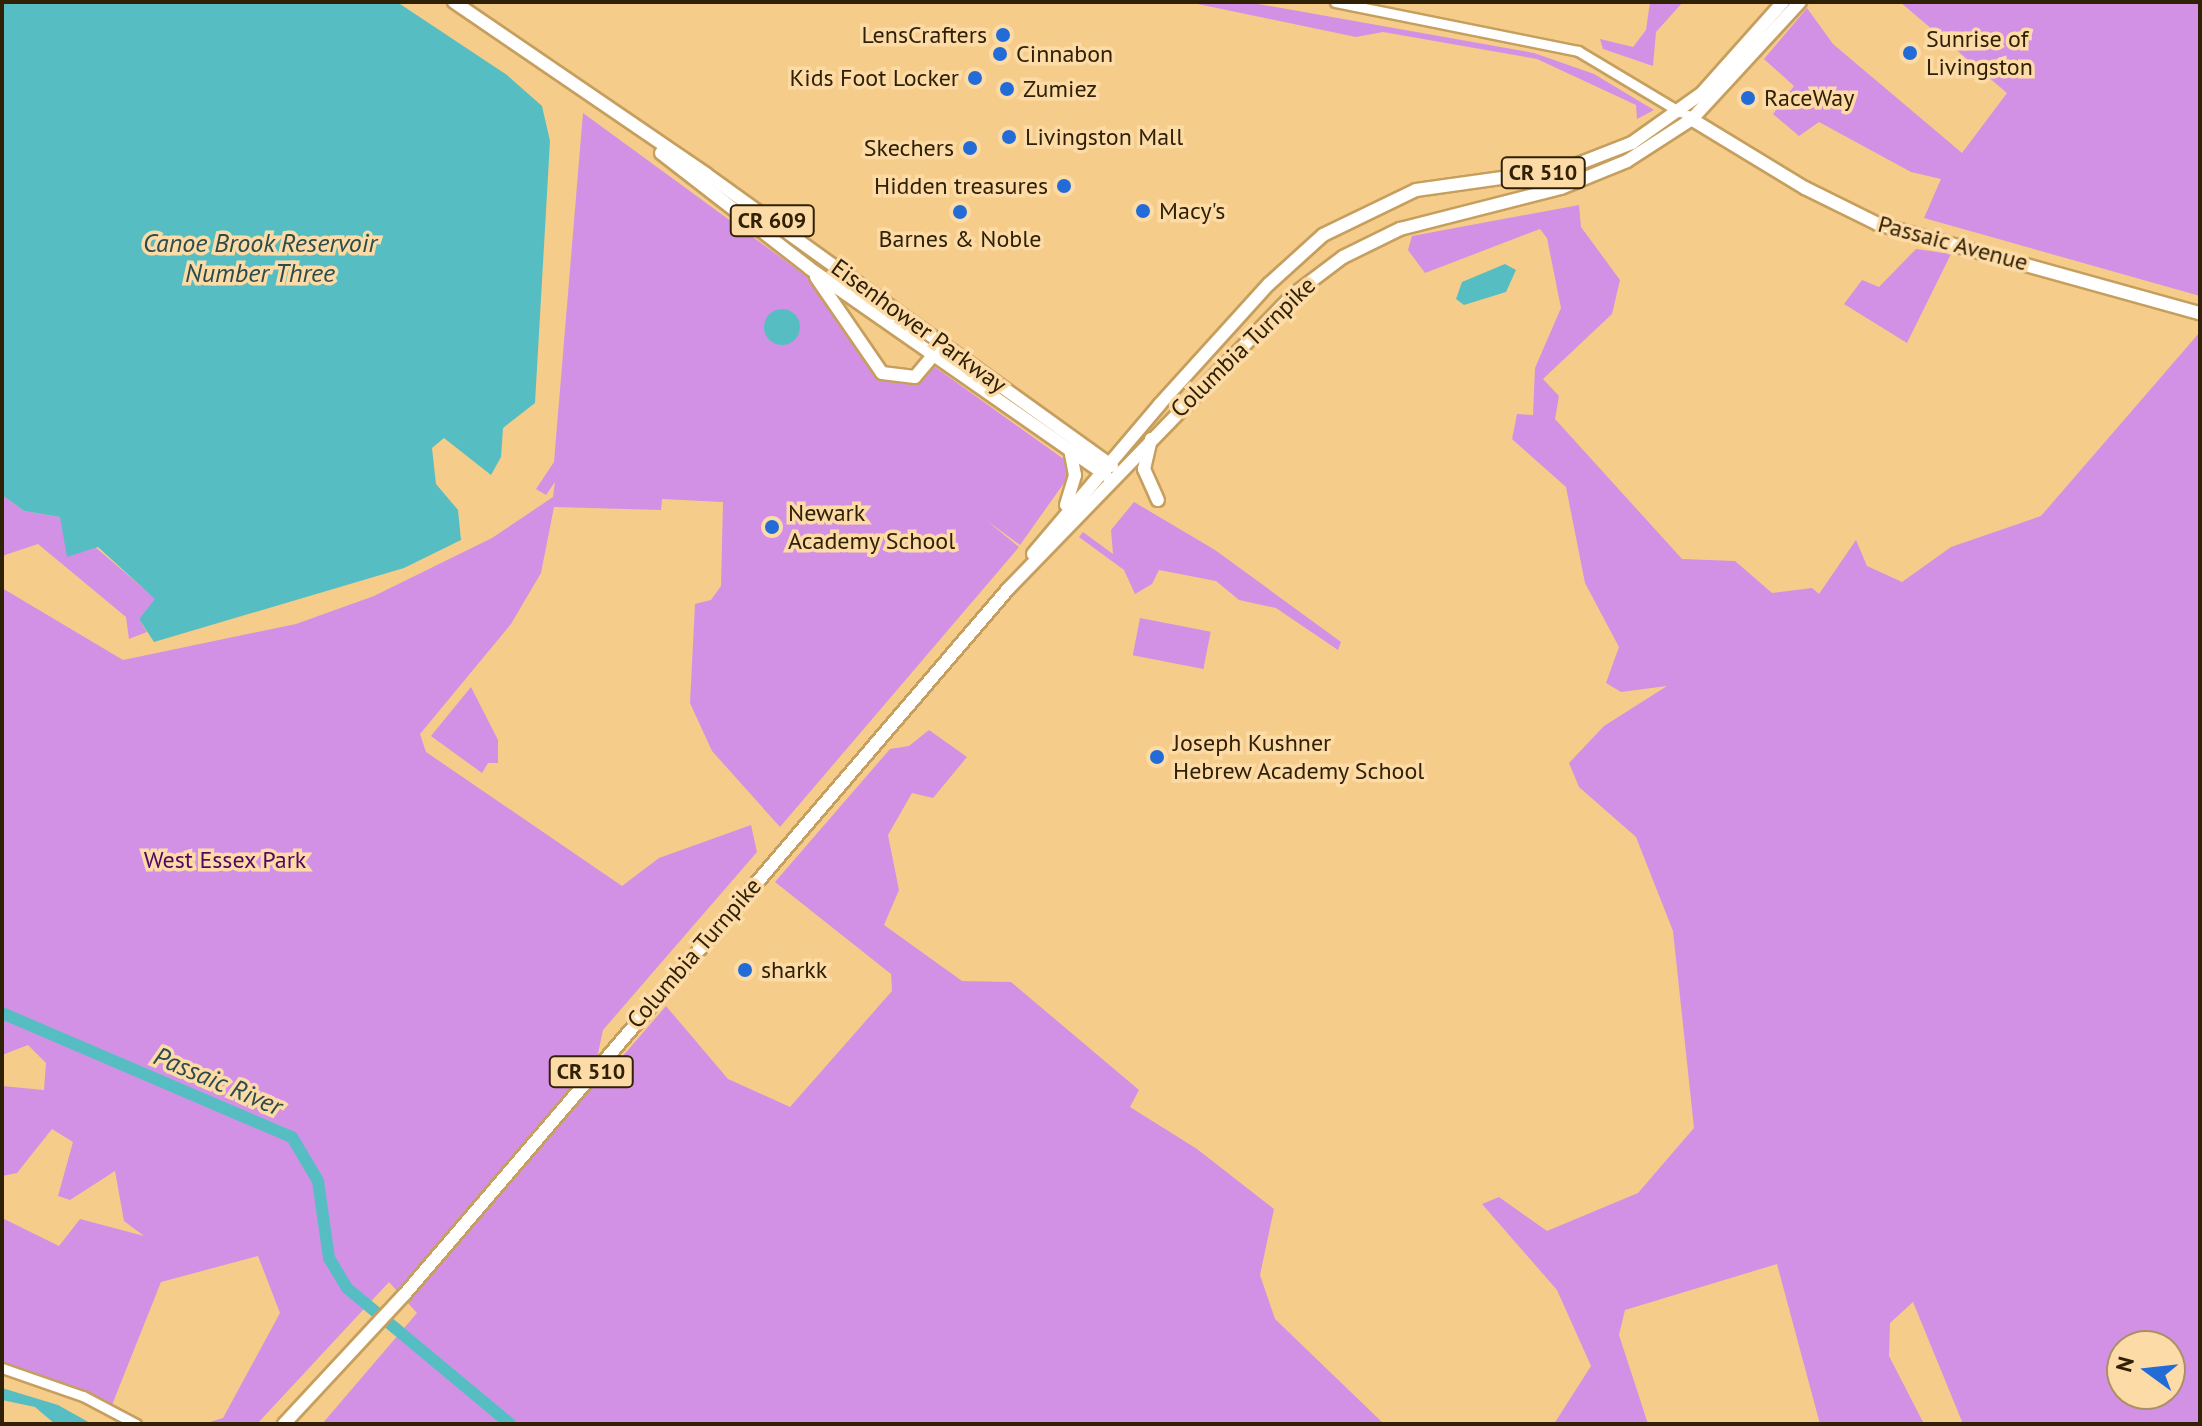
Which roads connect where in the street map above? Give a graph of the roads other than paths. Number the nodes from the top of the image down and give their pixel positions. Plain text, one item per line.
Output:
1 (454, 2) edge
2 (1335, 2) edge
3 (1783, 2) edge
4 (1800, 2) edge
5 (599, 103) junction
6 (1686, 116) junction
7 (809, 268) junction
8 (2200, 313) edge
9 (942, 342) junction
10 (935, 355) junction
11 (1153, 435) junction
12 (1126, 443) junction
13 (1089, 449) junction
14 (1070, 450) junction
15 (1110, 471) junction
16 (1158, 500) dead end
17 (1061, 516) junction
18 (1008, 589) junction
19 (2, 1368) edge
20 (136, 1424) edge
21 (284, 1424) edge

1 - 5 main road, Eisenhower Parkway / CR 609
2 - 6 street
3 - 6 main road, Columbia Turnpike / CR 510
4 - 6 main road, Columbia Turnpike / CR 510
5 - 7 main road, Eisenhower Parkway / CR 609
5 - 9 main road, Eisenhower Parkway / CR 609
6 - 8 main road, Passaic Avenue
6 - 11 main road, Columbia Turnpike / CR 510
6 - 12 main road, Columbia Turnpike / CR 510
7 - 10 main road, Eisenhower Parkway / CR 609
7 - 10 main road
9 - 10 main road
9 - 13 main road, Eisenhower Parkway / CR 609
10 - 14 main road, Eisenhower Parkway / CR 609
11 - 15 main road, Columbia Turnpike / CR 510
11 - 16 main road
12 - 13 main road
12 - 15 main road, Columbia Turnpike / CR 510
13 - 15 main road, Eisenhower Parkway / CR 609
14 - 15 main road, Eisenhower Parkway / CR 609
14 - 17 main road
15 - 17 main road, Columbia Turnpike / CR 510
15 - 18 main road, Columbia Turnpike / CR 510
17 - 18 main road, Columbia Turnpike / CR 510
18 - 21 main road, Columbia Turnpike / CR 510
19 - 20 street

